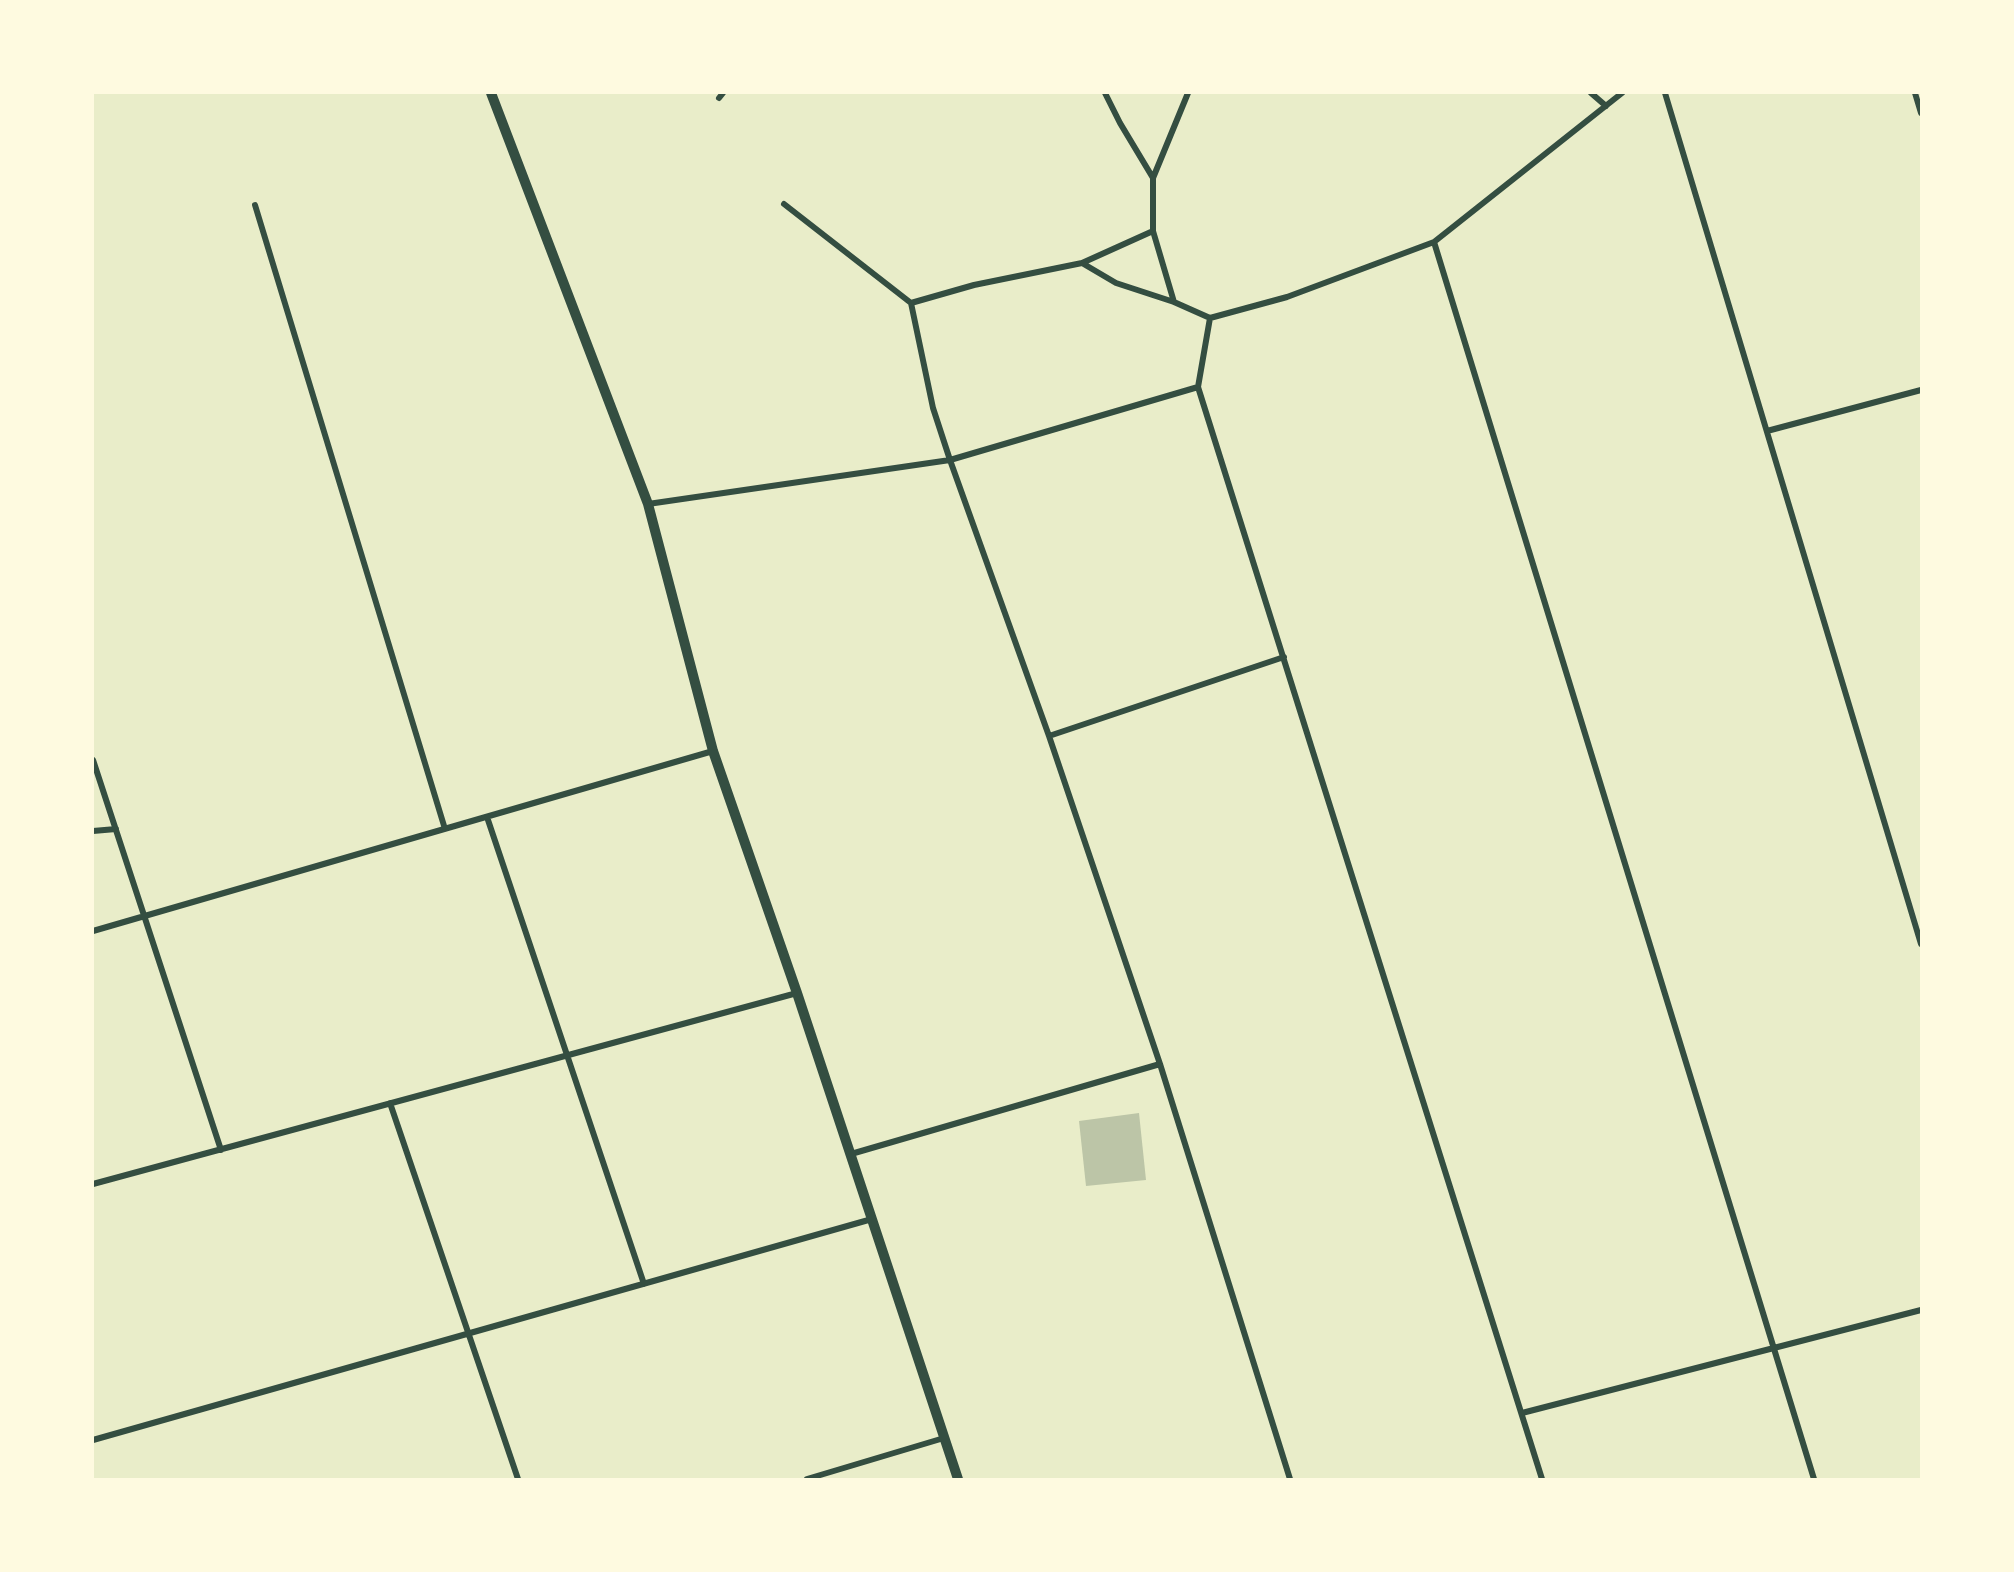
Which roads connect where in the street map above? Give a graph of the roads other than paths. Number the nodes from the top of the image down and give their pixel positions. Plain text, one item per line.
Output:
1 (491, 93) edge
2 (1105, 93) edge
3 (1188, 93) edge
4 (1591, 93) edge
5 (1622, 93) edge
6 (1665, 93) edge
7 (1915, 93) edge
8 (1606, 106) junction
9 (1921, 113) edge
10 (1153, 178) junction
11 (784, 204) dead end
12 (255, 205) dead end
13 (1153, 231) junction
14 (1434, 242) junction
15 (1082, 263) junction
16 (1174, 302) junction
17 (911, 303) junction
18 (1210, 318) junction
19 (1198, 387) junction
20 (1921, 390) edge
21 (1767, 431) junction
22 (950, 460) junction
23 (648, 504) junction
24 (1284, 657) junction
25 (1049, 736) junction
26 (714, 751) junction
27 (93, 760) edge
28 (487, 817) junction
29 (116, 829) junction
30 (446, 829) junction
31 (93, 831) edge
32 (144, 916) junction
33 (93, 931) edge
34 (1921, 944) edge
35 (797, 993) junction
36 (567, 1056) junction
37 (1160, 1064) junction
38 (390, 1103) junction
39 (221, 1150) junction
40 (850, 1154) junction
41 (93, 1184) edge
42 (872, 1219) junction
43 (644, 1284) junction
44 (1921, 1310) edge
45 (468, 1334) junction
46 (1774, 1348) junction
47 (1522, 1413) junction
48 (944, 1437) junction
49 (93, 1440) edge
50 (518, 1479) edge
51 (807, 1479) edge
52 (958, 1479) edge
53 (1290, 1479) edge
54 (1542, 1479) edge
55 (1814, 1479) edge

1 - 23 street
2 - 10 street
3 - 10 street
4 - 8 street
5 - 8 street
6 - 21 street
7 - 9 street
8 - 14 street
10 - 13 street
11 - 17 street
12 - 30 street
13 - 15 street
13 - 16 street
14 - 18 street
14 - 46 street
15 - 16 street
15 - 17 street
16 - 18 street
17 - 22 street
18 - 19 street
19 - 22 street
19 - 24 street
20 - 21 street
21 - 34 street
22 - 23 street
22 - 25 street
23 - 26 street
24 - 25 street
24 - 47 street
25 - 37 street
26 - 28 street
26 - 35 street
27 - 29 street
28 - 30 street
28 - 36 street
29 - 31 street
29 - 32 street
30 - 32 street
32 - 33 street
32 - 39 street
35 - 36 street
35 - 40 street
36 - 38 street
36 - 43 street
37 - 40 street
37 - 53 street
38 - 39 street
38 - 45 street
39 - 41 street
40 - 42 street
42 - 43 street
42 - 48 street
43 - 45 street
44 - 46 street
45 - 49 street
45 - 50 street
46 - 47 street
46 - 55 street
47 - 54 street
48 - 51 street
48 - 52 street

